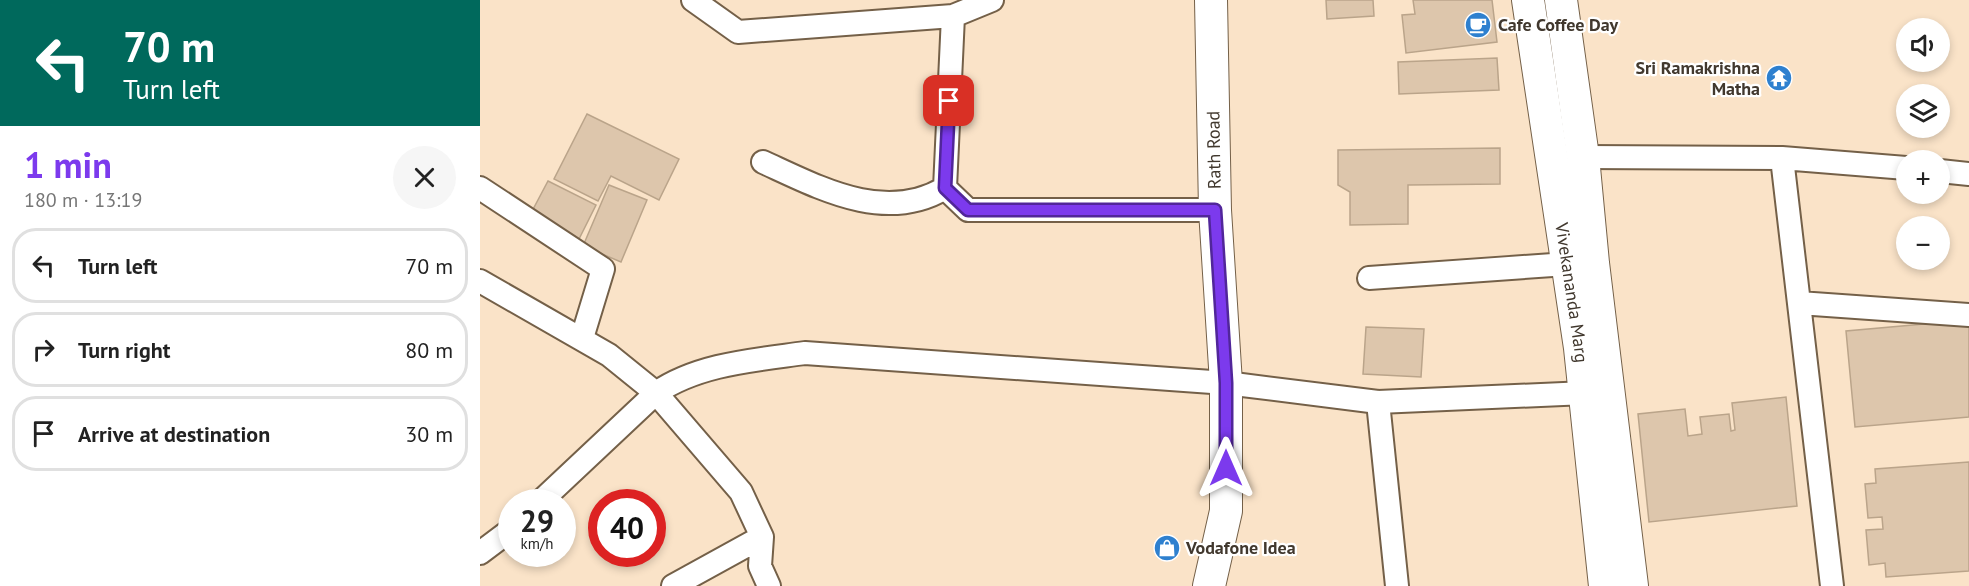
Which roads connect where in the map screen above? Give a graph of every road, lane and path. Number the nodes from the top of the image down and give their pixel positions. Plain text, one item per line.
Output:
1 (693, 0) edge
2 (992, 0) edge
3 (1211, 0) edge
4 (1528, 0) edge
5 (1561, 0) edge
6 (953, 16) junction
7 (1583, 157) junction
8 (1782, 158) junction
9 (763, 162) dead end
10 (1896, 167) edge
11 (1950, 172) edge
12 (1969, 174) edge
13 (480, 188) edge
14 (945, 188) junction
15 (1215, 210) junction
16 (1567, 264) junction
17 (1369, 278) dead end
18 (480, 281) edge
19 (1799, 303) junction
20 (1969, 315) edge
21 (582, 338) junction
22 (1226, 383) junction
23 (656, 393) junction
24 (1586, 393) junction
25 (1378, 402) junction
26 (554, 489) edge
27 (762, 537) junction
28 (498, 540) edge
29 (480, 553) edge
30 (673, 586) edge
31 (769, 586) edge
32 (1209, 586) edge
33 (1397, 586) edge
34 (1605, 586) edge
35 (1632, 586) edge
36 (1832, 586) edge

1 - 6 street
2 - 6 street
3 - 15 main road, Rath Road
4 - 16 main road, Vivekananda Marg
5 - 7 main road, Vivekananda Marg
6 - 14 street
7 - 8 street
7 - 35 main road, Vivekananda Marg
8 - 10 street
8 - 19 street
9 - 14 street
11 - 12 street
13 - 21 street
14 - 15 street
15 - 22 main road, Rath Road
16 - 17 street
16 - 24 main road, Vivekananda Marg
18 - 21 street
19 - 20 street
19 - 36 street
21 - 23 street
22 - 23 street
22 - 25 street
22 - 32 main road, Rath Road
23 - 26 street
23 - 27 street
24 - 25 street
24 - 34 main road, Vivekananda Marg
25 - 33 street
27 - 30 street
27 - 31 street
28 - 29 street

